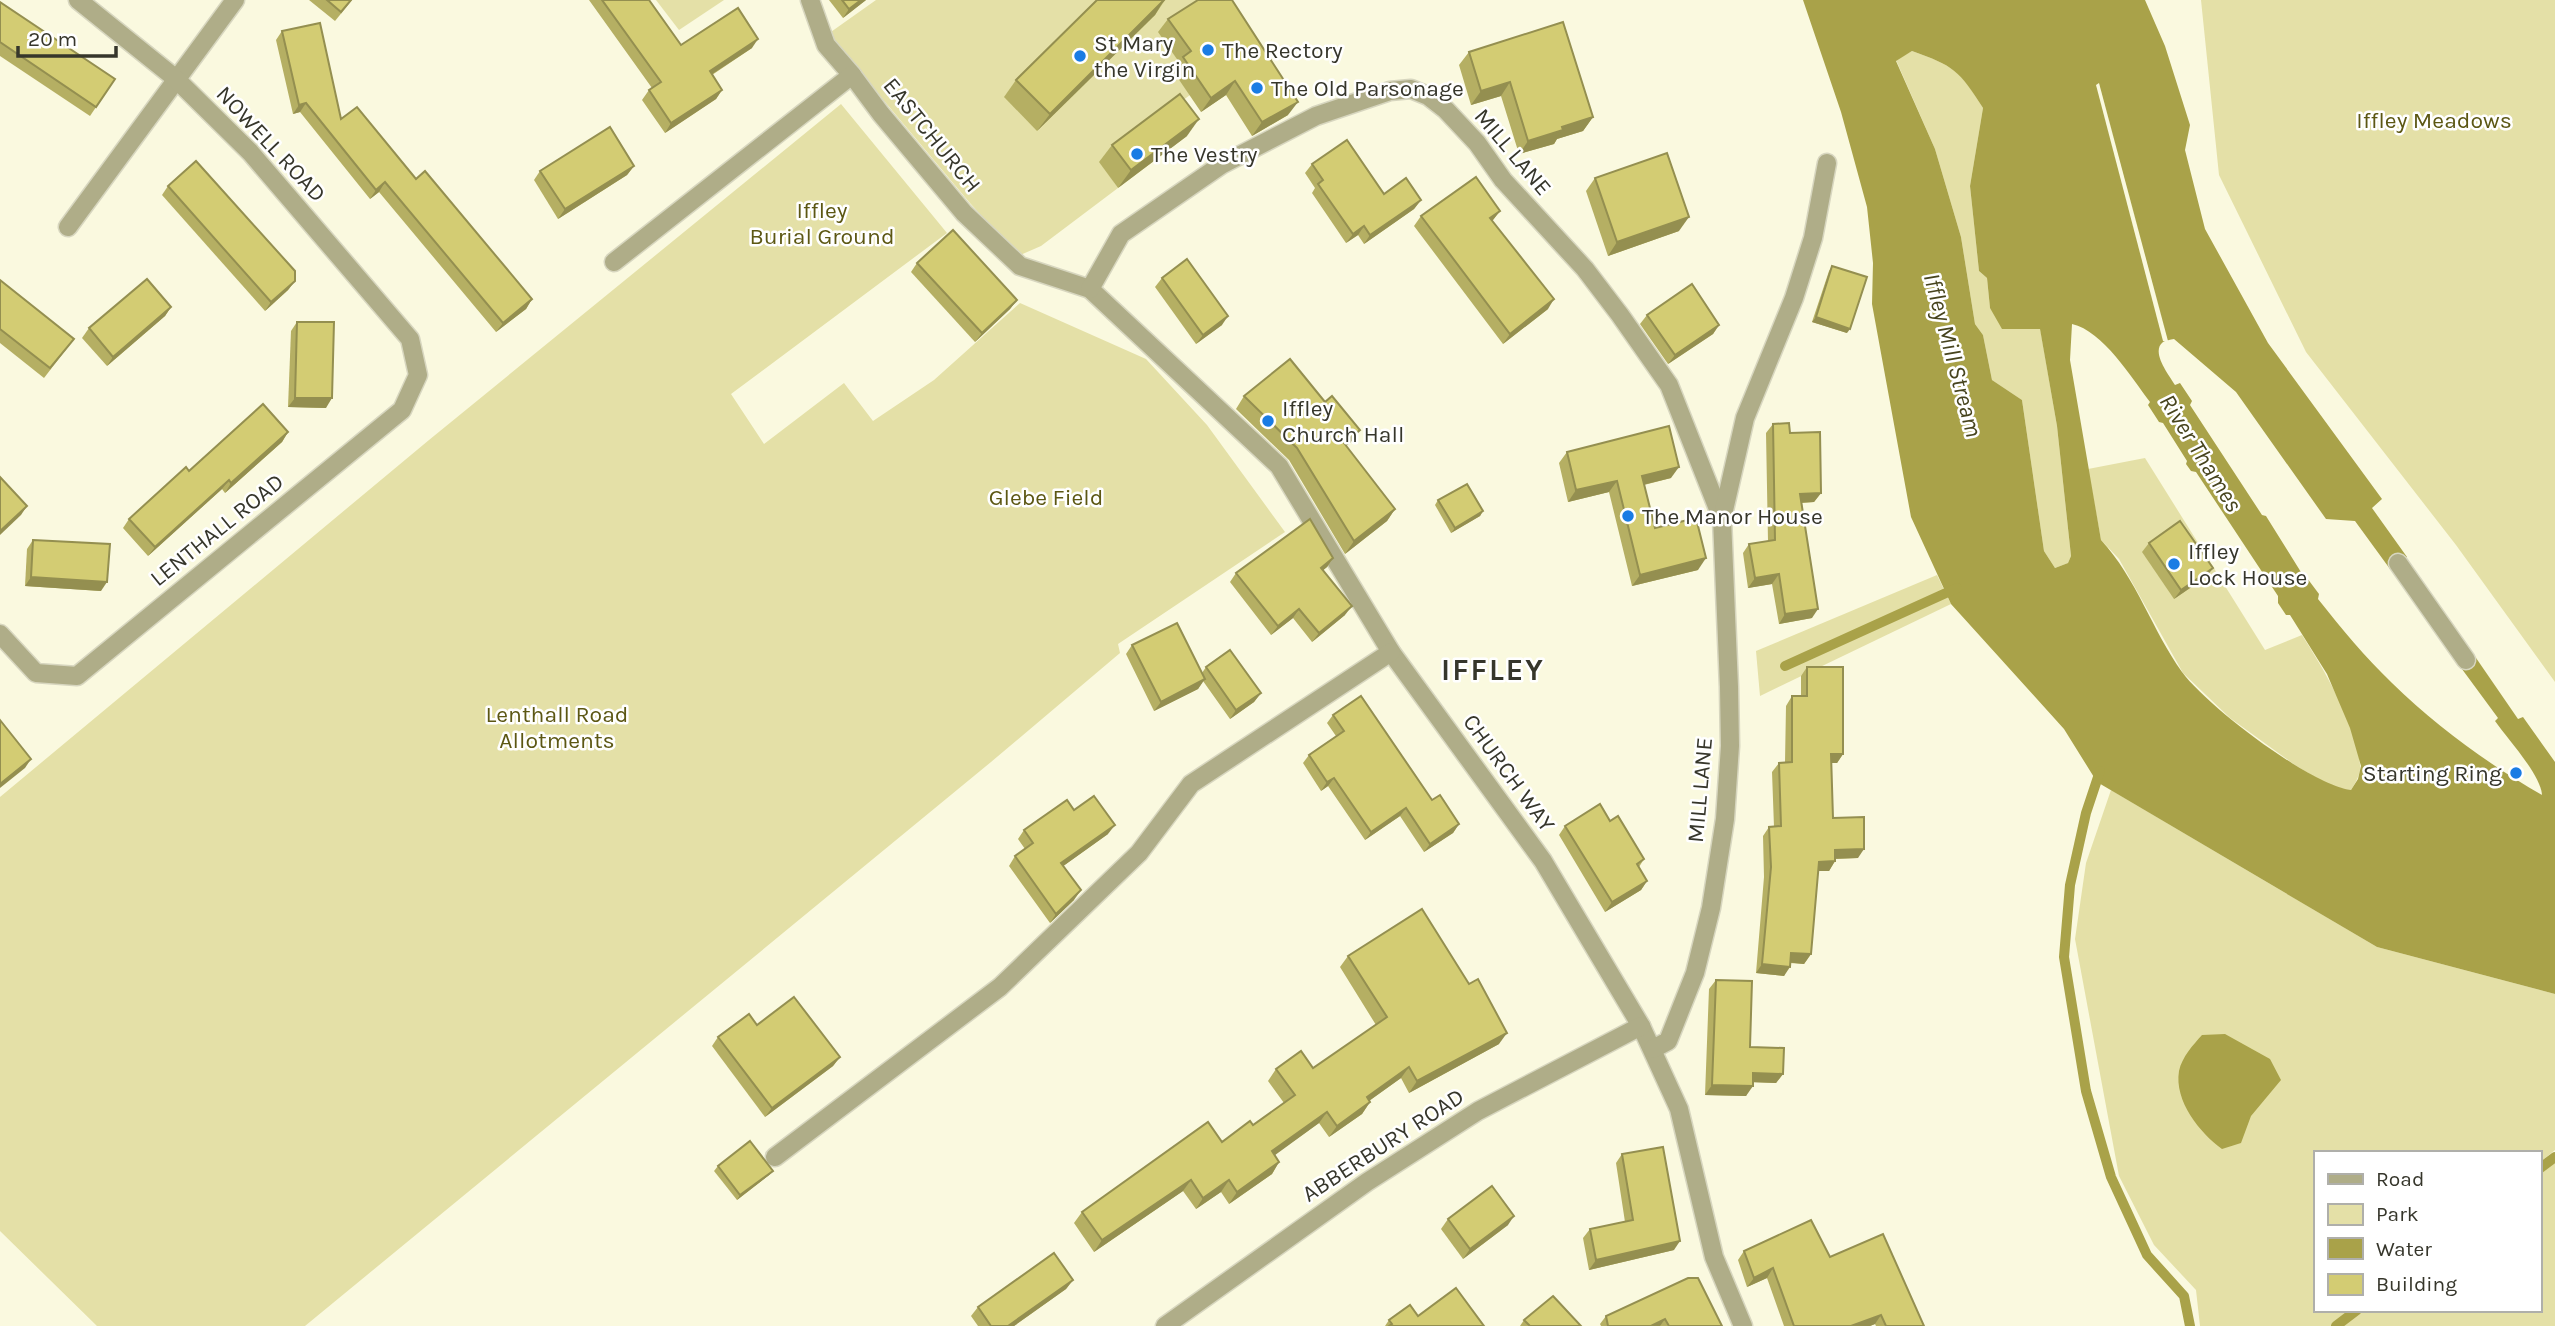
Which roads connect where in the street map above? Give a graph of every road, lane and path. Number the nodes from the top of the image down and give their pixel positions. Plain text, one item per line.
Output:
1 (78, 0) edge
2 (235, 0) edge
3 (810, 0) edge
4 (852, 75) junction
5 (175, 78) junction
6 (1827, 163) dead end
7 (68, 227) dead end
8 (614, 262) dead end
9 (1090, 289) junction
10 (410, 339) joint
11 (1722, 519) junction
12 (2398, 563) dead end
13 (0, 634) edge
14 (1391, 652) junction
15 (2466, 660) dead end
16 (1641, 1026) junction
17 (1653, 1049) junction
18 (775, 1157) dead end
19 (1165, 1326) edge
20 (1743, 1326) edge

1 - 5 street, NOWELL ROAD
2 - 5 street
3 - 4 street
4 - 8 street, EASTCHURCH
4 - 9 street, EASTCHURCH
5 - 7 street
5 - 10 street, NOWELL ROAD
6 - 11 street, MILL LANE
9 - 11 street, MILL LANE
9 - 14 street, CHURCH WAY
10 - 13 street, LENTHALL ROAD
11 - 17 street, MILL LANE
12 - 15 street
14 - 16 street, CHURCH WAY
14 - 18 street
16 - 17 street, CHURCH WAY
16 - 19 street, ABBERBURY ROAD
17 - 20 street, CHURCH WAY

